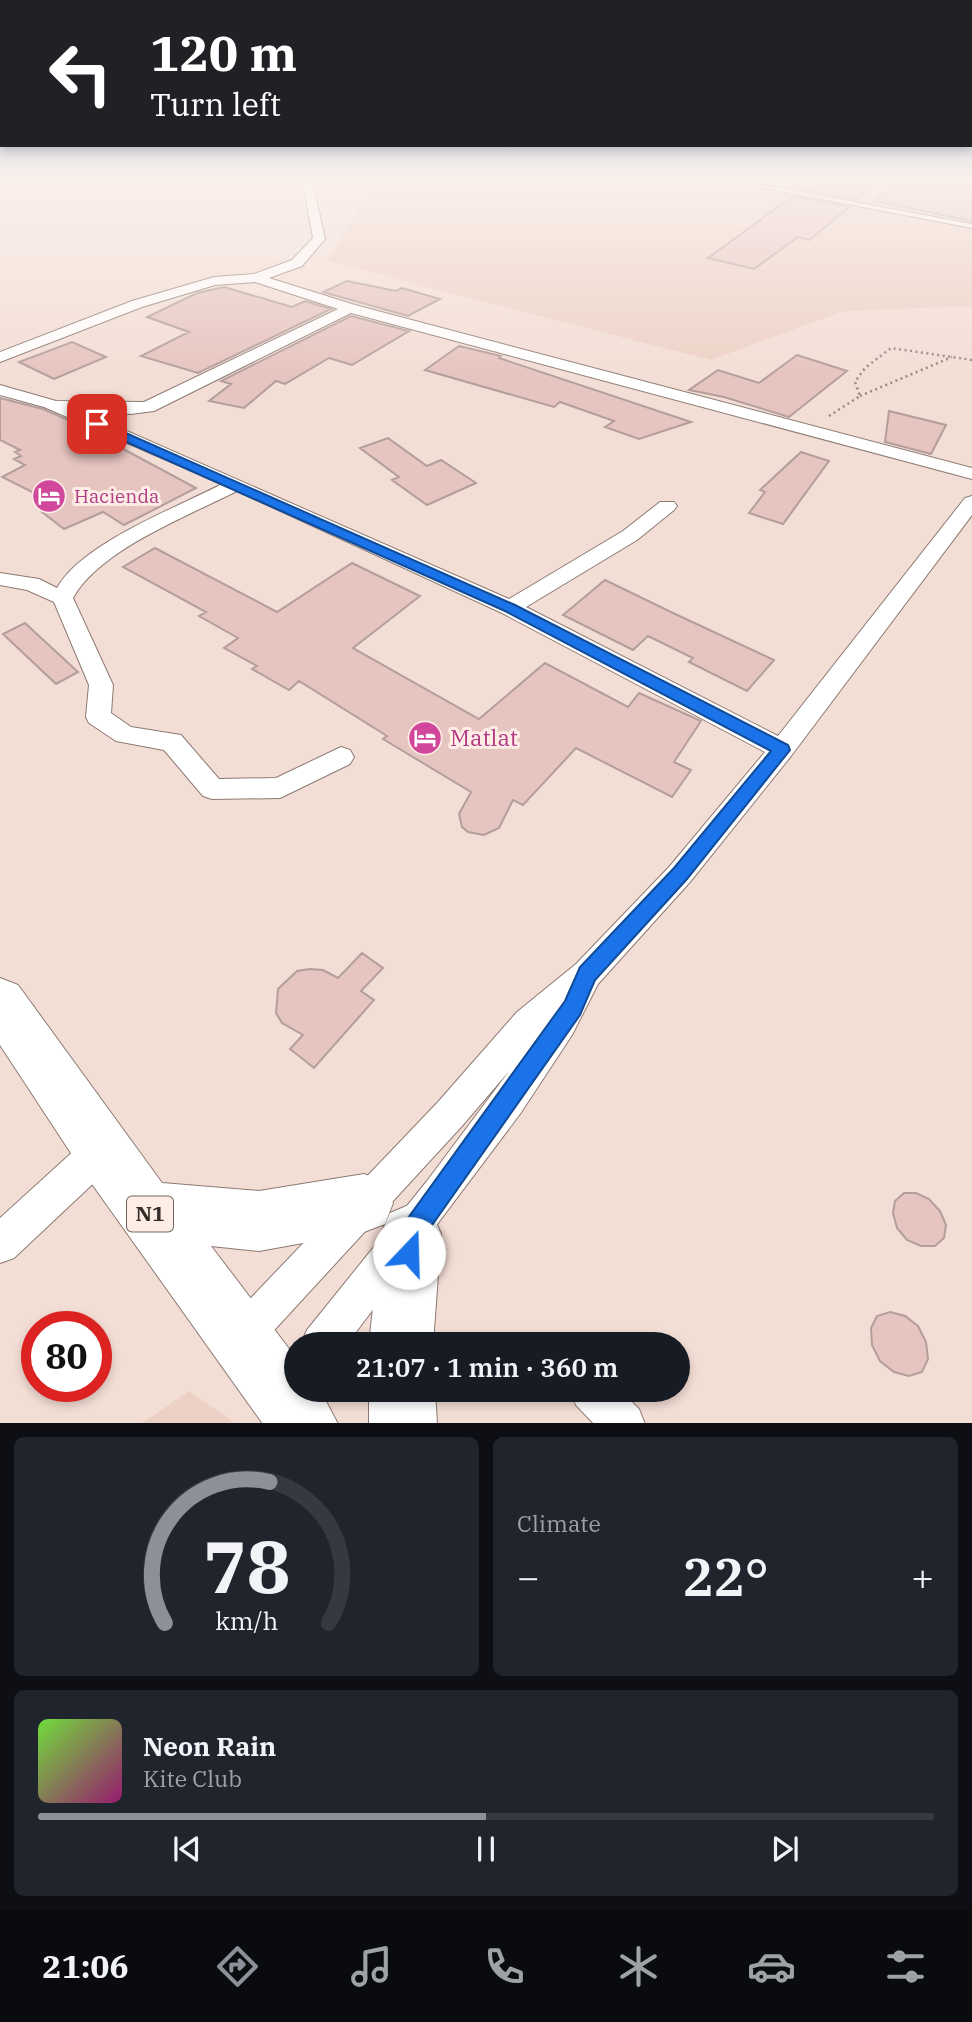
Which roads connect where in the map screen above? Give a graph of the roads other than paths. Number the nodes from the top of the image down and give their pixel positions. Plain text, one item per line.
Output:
1 (315, 245) edge
2 (256, 278) junction
3 (350, 309) junction
4 (0, 356) edge
5 (0, 390) edge
6 (50, 404) junction
7 (972, 474) edge
8 (237, 484) junction
9 (972, 502) edge
10 (667, 506) dead end
11 (0, 579) edge
12 (62, 598) junction
13 (510, 608) junction
14 (782, 750) junction
15 (341, 757) dead end
16 (587, 974) junction
17 (0, 1000) edge
18 (102, 1150) junction
19 (148, 1211) junction
20 (388, 1218) junction
21 (0, 1244) edge
22 (327, 1332) edge
23 (400, 1332) edge
24 (242, 1336) junction
25 (284, 1385) edge
26 (402, 1402) edge
27 (603, 1402) edge
28 (403, 1423) edge
29 (624, 1423) edge

1 - 2 street
2 - 3 street
2 - 4 street
3 - 6 street
3 - 7 street
5 - 6 street
6 - 8 street
8 - 12 street
8 - 13 street
9 - 14 street
10 - 13 street
11 - 12 street
12 - 15 street
13 - 14 street
14 - 16 street
16 - 20 street
16 - 20 street
17 - 18 highway, N1
18 - 19 highway, N1
18 - 21 street
19 - 20 highway
19 - 24 highway, N1
20 - 22 street
20 - 23 highway
20 - 24 street
24 - 25 highway, N1
26 - 28 highway
27 - 29 street

